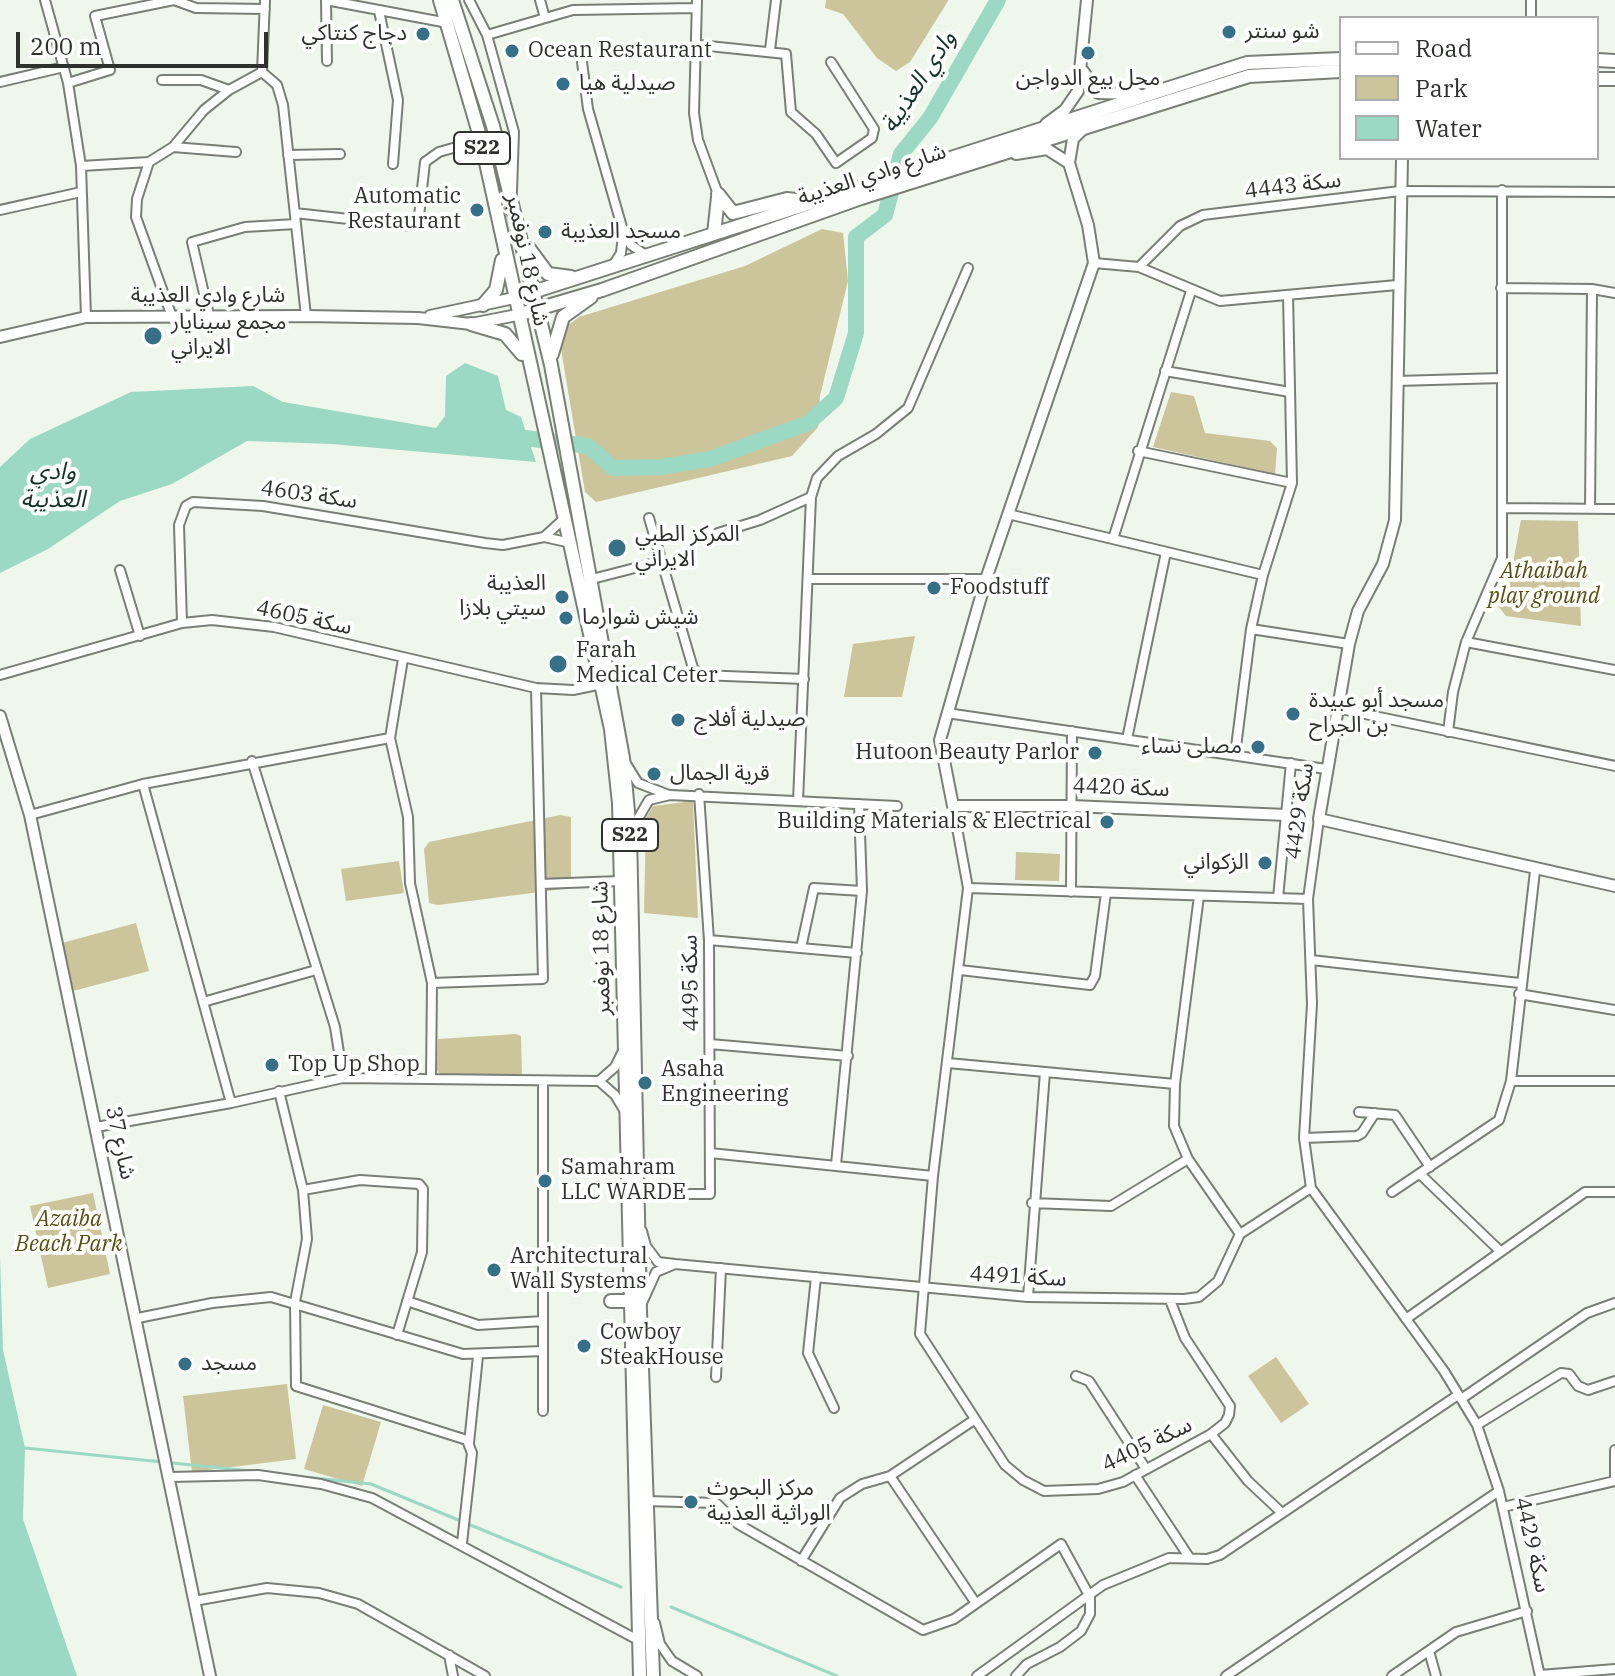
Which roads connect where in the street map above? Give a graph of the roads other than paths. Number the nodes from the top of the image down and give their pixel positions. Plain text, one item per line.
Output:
1 (45, 0) edge
2 (326, 0) edge
3 (440, 0) edge
4 (452, 0) edge
5 (469, 0) edge
6 (540, 0) edge
7 (776, 0) edge
8 (1087, 0) edge
9 (265, 4) edge
10 (697, 4) edge
11 (592, 5) edge
12 (379, 11) junction
13 (545, 18) junction
14 (448, 23) junction
15 (487, 35) junction
16 (699, 45) junction
17 (770, 50) junction
18 (1339, 59) edge
19 (327, 61) dead end
20 (582, 62) dead end
21 (831, 62) dead end
22 (64, 67) junction
23 (1082, 69) junction
24 (1339, 71) edge
25 (262, 72) junction
26 (162, 80) dead end
27 (0, 82) edge
28 (68, 83) junction
29 (229, 90) junction
30 (1145, 94) junction
31 (1088, 125) junction
32 (1041, 127) junction
33 (481, 140) junction
34 (173, 147) junction
35 (236, 152) dead end
36 (984, 152) junction
37 (340, 154) dead end
38 (288, 155) junction
39 (1401, 160) edge
40 (149, 162) junction
41 (1069, 163) junction
42 (393, 164) dead end
43 (81, 166) junction
44 (1502, 190) junction
45 (1400, 191) junction
46 (81, 192) junction
47 (860, 192) junction
48 (1615, 192) edge
49 (718, 194) junction
50 (512, 198) junction
51 (809, 201) junction
52 (0, 210) edge
53 (295, 213) junction
54 (296, 224) junction
55 (520, 231) junction
56 (624, 234) junction
57 (714, 234) junction
58 (502, 237) junction
59 (647, 256) junction
60 (1094, 263) junction
61 (1139, 267) junction
62 (611, 268) junction
63 (968, 268) dead end
64 (598, 273) junction
65 (1397, 285) junction
66 (1501, 288) junction
67 (1592, 289) junction
68 (602, 290) junction
69 (1191, 291) junction
70 (534, 293) junction
71 (1615, 293) edge
72 (1288, 295) junction
73 (514, 298) junction
74 (483, 305) junction
75 (538, 310) junction
76 (171, 314) junction
77 (209, 315) junction
78 (517, 315) junction
79 (306, 316) junction
80 (86, 317) junction
81 (418, 318) junction
82 (471, 324) junction
83 (0, 337) edge
84 (528, 363) junction
85 (551, 365) junction
86 (1165, 371) junction
87 (1501, 378) junction
88 (1397, 381) junction
89 (1290, 392) junction
90 (1138, 451) junction
91 (1292, 483) junction
92 (811, 497) junction
93 (1502, 508) junction
94 (1590, 509) junction
95 (1615, 509) edge
96 (1008, 514) junction
97 (566, 517) junction
98 (649, 518) dead end
99 (718, 533) dead end
100 (544, 537) junction
101 (1113, 539) junction
102 (571, 543) junction
103 (1166, 552) junction
104 (662, 561) junction
105 (120, 570) dead end
106 (1263, 575) junction
107 (592, 579) junction
108 (808, 579) junction
109 (986, 579) junction
110 (182, 623) junction
111 (1251, 629) junction
112 (140, 636) junction
113 (1466, 642) junction
114 (1349, 644) junction
115 (403, 659) junction
116 (1615, 670) edge
117 (0, 675) edge
118 (804, 679) junction
119 (602, 684) junction
120 (536, 688) junction
121 (1336, 708) junction
122 (947, 713) junction
123 (0, 716) edge
124 (1072, 731) junction
125 (1448, 732) junction
126 (390, 738) junction
127 (1127, 739) junction
128 (1235, 755) junction
129 (623, 758) junction
130 (252, 761) junction
131 (1291, 763) junction
132 (1615, 766) edge
133 (1326, 769) junction
134 (143, 784) junction
135 (699, 794) junction
136 (670, 795) junction
137 (798, 801) junction
138 (859, 804) junction
139 (897, 806) dead end
140 (953, 806) junction
141 (1071, 806) junction
142 (30, 815) junction
143 (1287, 815) junction
144 (1319, 819) junction
145 (630, 833) junction
146 (1535, 871) junction
147 (620, 881) junction
148 (541, 884) junction
149 (1615, 886) edge
150 (968, 888) junction
151 (862, 891) junction
152 (1071, 892) junction
153 (1106, 893) junction
154 (1199, 896) junction
155 (1278, 898) junction
156 (1308, 899) junction
157 (709, 940) junction
158 (801, 948) junction
159 (857, 953) junction
160 (1311, 960) junction
161 (316, 970) junction
162 (960, 970) junction
163 (432, 983) junction
164 (1520, 983) junction
165 (1519, 994) junction
166 (203, 1002) junction
167 (1615, 1010) edge
168 (710, 1044) junction
169 (624, 1048) junction
170 (848, 1056) junction
171 (948, 1063) junction
172 (1045, 1072) junction
173 (343, 1078) junction
174 (431, 1079) junction
175 (543, 1081) junction
176 (599, 1081) junction
177 (1511, 1081) junction
178 (1615, 1081) edge
179 (1175, 1084) junction
180 (279, 1091) junction
181 (231, 1103) junction
182 (1359, 1112) dead end
183 (1375, 1113) junction
184 (625, 1115) junction
185 (96, 1127) junction
186 (1304, 1138) junction
187 (710, 1153) junction
188 (1188, 1159) junction
189 (836, 1165) junction
190 (1430, 1167) junction
191 (1420, 1174) junction
192 (933, 1176) junction
193 (1311, 1188) junction
194 (303, 1190) junction
195 (1392, 1192) dead end
196 (1615, 1192) edge
197 (637, 1194) junction
198 (1032, 1203) junction
199 (638, 1217) junction
200 (1240, 1234) junction
201 (1500, 1251) junction
202 (675, 1264) junction
203 (721, 1268) junction
204 (816, 1277) junction
205 (921, 1290) junction
206 (1028, 1297) junction
207 (1170, 1300) junction
208 (407, 1301) junction
209 (611, 1301) dead end
210 (631, 1301) junction
211 (295, 1302) junction
212 (1615, 1303) edge
213 (640, 1312) junction
214 (138, 1318) junction
215 (1406, 1319) junction
216 (543, 1321) junction
217 (397, 1335) junction
218 (543, 1351) junction
219 (478, 1356) junction
220 (1076, 1376) dead end
221 (716, 1377) dead end
222 (1615, 1381) edge
223 (1460, 1397) junction
224 (834, 1408) dead end
225 (543, 1411) dead end
226 (974, 1420) junction
227 (1477, 1425) junction
228 (1211, 1434) junction
229 (469, 1443) junction
230 (1615, 1450) edge
231 (1146, 1469) junction
232 (1135, 1475) junction
233 (890, 1476) junction
234 (170, 1477) junction
235 (1615, 1481) edge
236 (1499, 1491) junction
237 (646, 1501) junction
238 (1503, 1507) junction
239 (1282, 1513) junction
240 (462, 1543) junction
241 (1189, 1557) junction
242 (801, 1561) junction
243 (1090, 1597) junction
244 (194, 1601) junction
245 (975, 1602) junction
246 (651, 1605) junction
247 (1527, 1611) junction
248 (638, 1640) junction
249 (1429, 1651) junction
250 (449, 1655) junction
251 (1615, 1669) edge
252 (1540, 1675) edge
253 (210, 1676) edge
254 (453, 1676) edge
255 (485, 1676) edge
256 (640, 1676) edge
257 (653, 1676) edge
258 (684, 1676) edge
259 (696, 1676) edge
260 (977, 1676) edge
261 (1016, 1676) edge
262 (1226, 1676) edge
263 (1392, 1676) edge
264 (1436, 1676) edge

1 - 22 street
2 - 12 street
2 - 19 street
3 - 14 main road, شارع 18 نوفمبر / S22
4 - 50 main road, شارع 18 نوفمبر / S22
5 - 15 street
6 - 13 street
7 - 17 street
8 - 23 street
9 - 25 street
9 - 28 street
10 - 11 street
10 - 16 street
11 - 13 street
12 - 14 street
12 - 42 street
13 - 15 street
14 - 33 main road, شارع 18 نوفمبر / S22
15 - 50 street
16 - 17 street
16 - 49 street
17 - 21 street
18 - 30 main road, شارع وادي العذيبة
20 - 56 street
22 - 27 street
22 - 28 street
23 - 30 street
23 - 32 street
24 - 31 main road, شارع وادي العذيبة
25 - 29 street
25 - 38 street
26 - 29 street
28 - 43 street
29 - 34 street
30 - 32 main road, شارع وادي العذيبة
31 - 36 main road, شارع وادي العذيبة
31 - 41 street
32 - 36 main road, شارع وادي العذيبة
33 - 53 street
33 - 58 main road, شارع 18 نوفمبر / S22
34 - 35 street
34 - 40 street
36 - 41 street
36 - 47 main road, شارع وادي العذيبة
37 - 38 street
38 - 53 street
39 - 45 street, سكة 4429
40 - 43 street
40 - 76 street
41 - 60 street
43 - 46 street
44 - 45 street, سكة 4443
44 - 48 street, سكة 4443
44 - 66 street
45 - 61 street, سكة 4443
45 - 65 street, سكة 4429
46 - 52 street
46 - 80 street
47 - 51 main road, شارع وادي العذيبة
47 - 68 main road, شارع وادي العذيبة
49 - 51 main road
49 - 57 main road
50 - 55 main road, شارع 18 نوفمبر / S22
51 - 57 main road, شارع وادي العذيبة
53 - 54 street
54 - 77 street
54 - 79 street
55 - 64 main road
55 - 70 main road, شارع 18 نوفمبر / S22
56 - 59 street
56 - 62 street
57 - 59 main road, شارع وادي العذيبة
58 - 73 main road, شارع 18 نوفمبر / S22
58 - 74 main road
59 - 62 main road, شارع وادي العذيبة
60 - 61 street
60 - 96 street
61 - 69 street
62 - 64 main road, شارع وادي العذيبة
63 - 92 street
64 - 70 main road, شارع وادي العذيبة
65 - 72 street
65 - 88 street, سكة 4429
66 - 67 street
66 - 87 street
67 - 71 street
67 - 94 street
68 - 75 main road, شارع وادي العذيبة
68 - 85 main road
69 - 72 street
69 - 86 street
70 - 73 main road, شارع وادي العذيبة
70 - 75 main road, شارع 18 نوفمبر / S22
72 - 89 street
73 - 74 street, شارع وادي العذيبة
73 - 78 main road, شارع 18 نوفمبر / S22
74 - 81 street, شارع وادي العذيبة
75 - 78 main road, شارع وادي العذيبة
75 - 85 main road, شارع 18 نوفمبر / S22
76 - 77 street, شارع وادي العذيبة
76 - 80 street, شارع وادي العذيبة
77 - 79 street, شارع وادي العذيبة
78 - 82 street, شارع وادي العذيبة
78 - 84 main road, شارع 18 نوفمبر / S22
79 - 81 street, شارع وادي العذيبة
80 - 83 street, شارع وادي العذيبة
81 - 82 street, شارع وادي العذيبة
82 - 84 main road
84 - 97 main road, شارع 18 نوفمبر / S22
85 - 107 main road, شارع 18 نوفمبر / S22
86 - 89 street
86 - 90 street
87 - 88 street
87 - 93 street
88 - 114 street, سكة 4429
89 - 91 street
90 - 91 street
90 - 101 street
91 - 106 street
92 - 99 street
92 - 108 street
93 - 94 street
93 - 113 street
94 - 95 street
96 - 101 street
96 - 109 street
97 - 100 street
97 - 102 main road, شارع 18 نوفمبر / S22
98 - 104 street
100 - 102 street, سكة 4603
100 - 110 street, سكة 4603
101 - 103 street
102 - 119 main road, شارع 18 نوفمبر / S22
103 - 106 street
103 - 127 street
104 - 107 street
104 - 118 street
105 - 112 street
106 - 111 street
107 - 129 main road, شارع 18 نوفمبر / S22
108 - 109 street
108 - 118 street
109 - 122 street
110 - 112 street, سكة 4605
110 - 115 street, سكة 4605
111 - 114 street
111 - 128 street
112 - 117 street, سكة 4605
113 - 116 street
113 - 125 street
114 - 121 street, سكة 4429
115 - 120 street, سكة 4605
115 - 126 street
118 - 137 street
119 - 120 street, سكة 4605
119 - 147 main road, شارع 18 نوفمبر / S22
120 - 148 street
121 - 125 street
121 - 133 street, سكة 4429
122 - 124 street
122 - 140 street
123 - 142 street, شارع 37
124 - 127 street
124 - 141 street
125 - 132 street
126 - 130 street
126 - 163 street
127 - 128 street
128 - 131 street
129 - 136 street
129 - 145 main road, شارع 18 نوفمبر / S22
130 - 134 street
130 - 161 street
131 - 133 street
131 - 143 street
133 - 144 street, سكة 4429
134 - 142 street
134 - 166 street
135 - 136 street
135 - 137 street
135 - 157 street, سكة 4495
136 - 145 street
137 - 138 street
138 - 139 street
138 - 151 street
140 - 141 street, سكة 4420
140 - 150 street, سكة 4405
141 - 143 street, سكة 4420
141 - 152 street
142 - 185 street, شارع 37
143 - 155 street
144 - 146 street
144 - 156 street, سكة 4429
145 - 197 main road, شارع 18 نوفمبر / S22
146 - 149 street
146 - 164 street
147 - 148 street
147 - 169 main road, شارع 18 نوفمبر / S22
148 - 163 street
150 - 152 street
150 - 162 street, سكة 4405
151 - 158 street
151 - 159 street
152 - 153 street
153 - 154 street
153 - 162 street
154 - 155 street
154 - 179 street
155 - 156 street
156 - 160 street, سكة 4429
157 - 158 street
157 - 168 street, سكة 4495
158 - 159 street
159 - 170 street
160 - 164 street
160 - 186 street, سكة 4429
161 - 166 street
161 - 173 street
162 - 171 street, سكة 4405
163 - 174 street
164 - 165 street
165 - 167 street
165 - 177 street
166 - 181 street
168 - 170 street
168 - 187 street, سكة 4495
169 - 176 street
169 - 184 main road, شارع 18 نوفمبر / S22
170 - 189 street
171 - 172 street
171 - 192 street, سكة 4405
172 - 179 street
172 - 198 street
173 - 174 street
173 - 180 street
174 - 175 street
175 - 176 street
175 - 216 street
176 - 184 street
177 - 178 street
177 - 190 street
179 - 188 street
180 - 181 street
180 - 194 street
181 - 185 street
182 - 183 street
183 - 186 street
183 - 190 street
184 - 210 main road, شارع 18 نوفمبر / S22
185 - 214 street, شارع 37
186 - 193 street, سكة 4429
187 - 189 street
187 - 197 street, سكة 4495
188 - 198 street
188 - 200 street
189 - 192 street
190 - 191 street
191 - 195 street
191 - 201 street
192 - 205 street, سكة 4405
193 - 200 street
193 - 215 street, سكة 4429
194 - 208 street
194 - 211 street
196 - 201 street
197 - 199 main road, شارع 18 نوفمبر / S22
198 - 206 street
199 - 202 street
199 - 213 main road, شارع 18 نوفمبر / S22
200 - 207 street, سكة 4491
201 - 215 street
202 - 203 street, سكة 4491
202 - 213 street
203 - 204 street, سكة 4491
203 - 221 street
204 - 205 street, سكة 4491
204 - 224 street
205 - 206 street, سكة 4491
205 - 226 street, سكة 4405
206 - 207 street, سكة 4491
207 - 228 street, سكة 4405
208 - 216 street
208 - 217 street
209 - 210 main road
210 - 248 main road, شارع 18 نوفمبر / S22
211 - 214 street
211 - 217 street
211 - 229 street
212 - 223 street
213 - 237 main road, شارع 18 نوفمبر / S22
214 - 234 street, شارع 37
215 - 223 street, سكة 4429
216 - 218 street
217 - 219 street
218 - 219 street
218 - 225 street
219 - 229 street
220 - 231 street
222 - 227 street
223 - 227 street, سكة 4429
223 - 239 street
226 - 232 street, سكة 4405
226 - 233 street
227 - 236 street, سكة 4429
228 - 231 street, سكة 4405
228 - 239 street
229 - 240 street
230 - 235 street
231 - 232 street, سكة 4405
232 - 241 street
233 - 242 street
233 - 245 street
234 - 240 street
234 - 244 street, شارع 37
235 - 238 street
236 - 238 street, سكة 4429
236 - 262 street
237 - 242 street
237 - 246 main road, شارع 18 نوفمبر / S22
238 - 247 street, سكة 4429
239 - 241 street
240 - 248 street
241 - 243 street
242 - 245 street
243 - 245 street
243 - 260 street
243 - 261 street
244 - 250 street
244 - 253 street, شارع 37
246 - 257 main road, شارع 18 نوفمبر / S22
246 - 259 street
247 - 249 street
247 - 252 street, سكة 4429
248 - 256 main road, شارع 18 نوفمبر / S22
249 - 263 street
249 - 264 street
250 - 254 street
250 - 255 street
251 - 252 street
258 - 259 street

